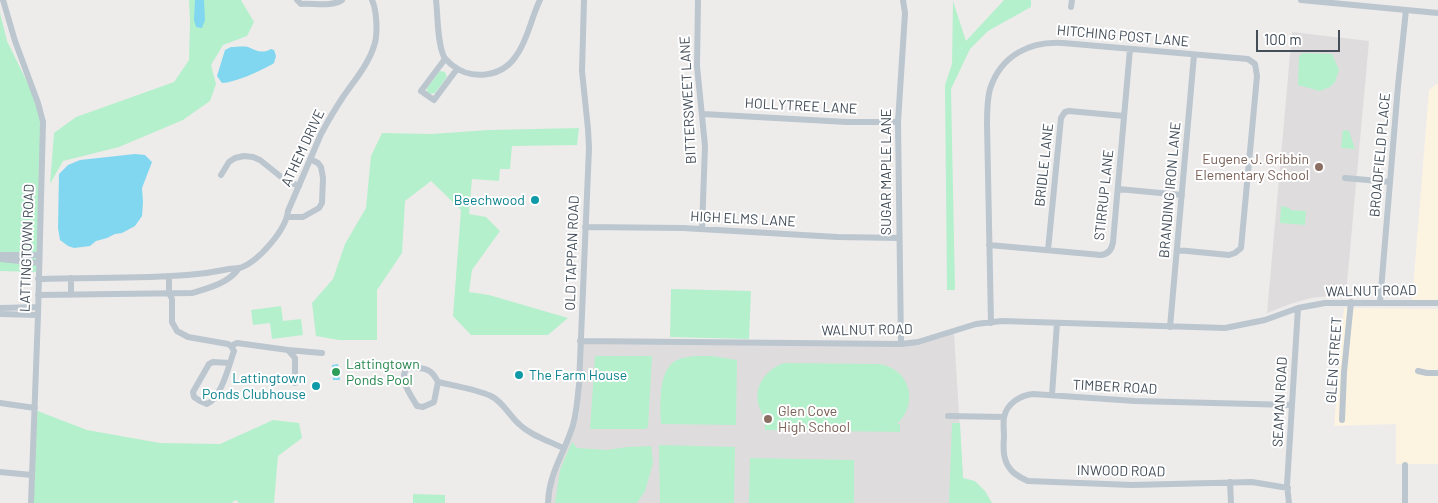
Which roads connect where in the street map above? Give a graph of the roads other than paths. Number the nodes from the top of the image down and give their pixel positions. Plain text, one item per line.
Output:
1 (3, 0) edge
2 (298, 0) edge
3 (342, 0) edge
4 (372, 0) edge
5 (436, 0) edge
6 (540, 0) edge
7 (584, 0) edge
8 (698, 0) edge
9 (902, 0) edge
10 (1301, 0) edge
11 (1406, 10) junction
12 (1438, 12) edge
13 (1130, 49) junction
14 (1194, 55) junction
15 (445, 58) junction
16 (458, 69) junction
17 (702, 114) junction
18 (1124, 116) junction
19 (898, 122) junction
20 (310, 159) junction
21 (221, 175) dead end
22 (1345, 178) dead end
23 (1390, 182) junction
24 (299, 186) junction
25 (1118, 189) junction
26 (1182, 195) junction
27 (288, 216) junction
28 (585, 227) junction
29 (702, 229) junction
30 (899, 238) junction
31 (989, 245) junction
32 (1048, 250) junction
33 (1177, 250) junction
34 (0, 255) edge
35 (39, 255) junction
36 (0, 259) edge
37 (39, 263) junction
38 (239, 268) junction
39 (169, 276) junction
40 (71, 278) junction
41 (38, 279) junction
42 (169, 293) junction
43 (38, 295) junction
44 (71, 295) junction
45 (1351, 302) junction
46 (1380, 302) junction
47 (1438, 302) edge
48 (38, 307) junction
49 (1301, 307) junction
50 (0, 308) edge
51 (0, 314) edge
52 (38, 315) junction
53 (991, 323) junction
54 (1057, 323) junction
55 (1170, 327) junction
56 (580, 341) junction
57 (901, 344) junction
58 (232, 346) junction
59 (288, 350) junction
60 (322, 353) dead end
61 (230, 363) junction
62 (1418, 371) dead end
63 (1438, 372) edge
64 (438, 382) junction
65 (295, 383) dead end
66 (1052, 395) junction
67 (0, 403) edge
68 (1292, 405) junction
69 (35, 408) junction
70 (948, 416) dead end
71 (1004, 417) junction
72 (1342, 420) dead end
73 (564, 448) junction
74 (1406, 466) dead end
75 (0, 472) edge
76 (32, 476) junction
77 (1230, 482) junction
78 (1288, 488) junction
79 (31, 503) edge
80 (548, 503) edge
81 (1231, 503) edge
82 (1290, 503) edge
83 (1405, 503) edge

1 - 35 street, LATTINGTOWN ROAD
2 - 3 street
4 - 20 street, ATHEM DRIVE
5 - 15 street
6 - 16 street
7 - 28 street, OLD TAPPAN ROAD
8 - 17 street, BITTERSWEET LANE
9 - 19 street, SUGAR MAPLE LANE
10 - 11 street
11 - 12 street
11 - 23 street, BROADFIELD PLACE
13 - 14 street, HITCHING POST LANE
13 - 18 street, STIRRUP LANE
13 - 31 street, HITCHING POST LANE
14 - 26 street, BRANDING IRON LANE
14 - 33 street, HITCHING POST LANE
15 - 16 street
15 - 16 street
17 - 19 street, HOLLYTREE LANE
17 - 29 street, BITTERSWEET LANE
18 - 25 street, STIRRUP LANE
18 - 32 street, BRIDLE LANE
19 - 30 street, SUGAR MAPLE LANE
20 - 24 street, ATHEM DRIVE
20 - 27 street
21 - 24 street
22 - 23 street
23 - 46 street, BROADFIELD PLACE
24 - 27 street, ATHEM DRIVE
25 - 26 street
25 - 32 street, STIRRUP LANE
26 - 33 street, BRANDING IRON LANE
27 - 38 street, ATHEM DRIVE
28 - 29 street, HIGH ELMS LANE
28 - 56 street, OLD TAPPAN ROAD
29 - 30 street, HIGH ELMS LANE
30 - 57 street, SUGAR MAPLE LANE
31 - 32 street, STIRRUP LANE
31 - 53 street, HITCHING POST LANE
33 - 55 street, BRANDING IRON LANE
34 - 35 street
35 - 37 street, LATTINGTOWN ROAD
36 - 37 street
37 - 41 street, LATTINGTOWN ROAD
38 - 39 street, ATHEM DRIVE
38 - 42 street, ATHEM DRIVE
39 - 40 street, ATHEM DRIVE
39 - 42 street
40 - 41 street, ATHEM DRIVE
40 - 44 street
41 - 43 street, LATTINGTOWN ROAD
42 - 44 street, ATHEM DRIVE
42 - 58 street
43 - 44 street, ATHEM DRIVE
43 - 48 street, LATTINGTOWN ROAD
45 - 46 street, WALNUT ROAD
45 - 49 street, WALNUT ROAD
45 - 72 street, GLEN STREET
46 - 47 street, WALNUT ROAD
48 - 50 street
48 - 52 street, LATTINGTOWN ROAD
49 - 55 street, WALNUT ROAD
49 - 68 street, SEAMAN ROAD
51 - 52 street
52 - 69 street, LATTINGTOWN ROAD
53 - 54 street, WALNUT ROAD
53 - 57 street, WALNUT ROAD
54 - 55 street, WALNUT ROAD
54 - 66 street
56 - 57 street, WALNUT ROAD
56 - 73 street, OLD TAPPAN ROAD
58 - 59 street
58 - 61 street
59 - 60 street
59 - 65 street
61 - 61 street
62 - 63 street
64 - 64 street
64 - 73 street
66 - 68 street, TIMBER ROAD
66 - 71 street, TIMBER ROAD
67 - 69 street
68 - 78 street, SEAMAN ROAD
69 - 76 street, LATTINGTOWN ROAD
70 - 71 street
71 - 77 street, INWOOD ROAD
73 - 80 street, OLD TAPPAN ROAD
74 - 83 street
75 - 76 street
76 - 79 street, LATTINGTOWN ROAD
77 - 78 street, INWOOD ROAD
77 - 81 street
78 - 82 street, SEAMAN ROAD

